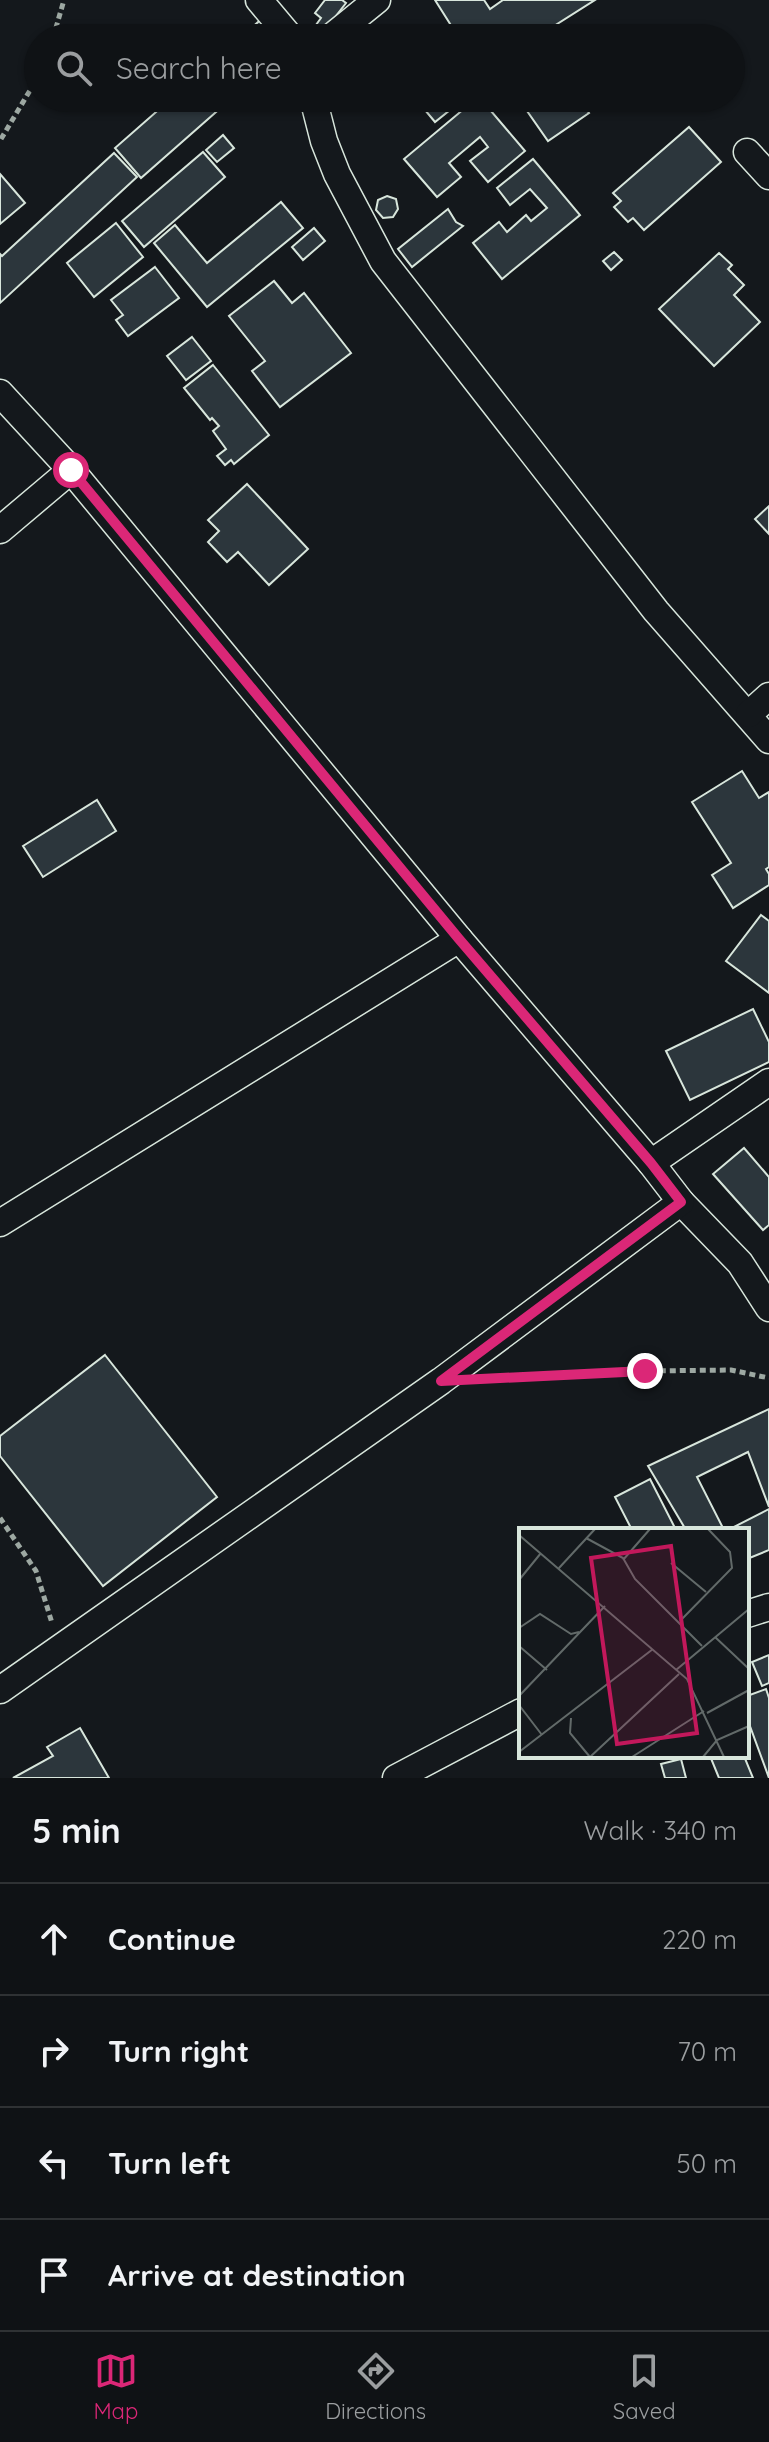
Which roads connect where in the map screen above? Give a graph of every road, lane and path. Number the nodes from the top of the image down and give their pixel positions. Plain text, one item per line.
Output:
1 (64, 0) edge
2 (259, 0) edge
3 (377, 0) edge
4 (57, 24) edge
5 (279, 24) edge
6 (347, 24) edge
7 (24, 100) edge
8 (317, 112) edge
9 (1, 139) edge
10 (747, 152) dead end
11 (769, 176) edge
12 (0, 393) edge
13 (71, 470) junction
14 (0, 530) edge
15 (769, 696) edge
16 (749, 714) junction
17 (769, 740) edge
18 (459, 939) junction
19 (769, 1082) edge
20 (651, 1163) junction
21 (681, 1202) junction
22 (0, 1223) edge
23 (769, 1308) edge
24 (769, 1378) edge
25 (488, 1379) dead end
26 (0, 1518) edge
27 (769, 1607) edge
28 (749, 1613) edge
29 (62, 1648) junction
30 (0, 1690) edge
31 (519, 1713) edge
32 (396, 1778) edge

1 - 4 path
2 - 5 street
3 - 6 street
7 - 9 path
8 - 16 street
10 - 11 street
12 - 13 street
13 - 14 street
13 - 18 street
15 - 16 street
16 - 17 street
18 - 20 street
18 - 22 street
19 - 20 street
20 - 21 street
21 - 23 street
21 - 29 street
24 - 25 path
26 - 29 path
27 - 28 street
29 - 30 street
31 - 32 street

